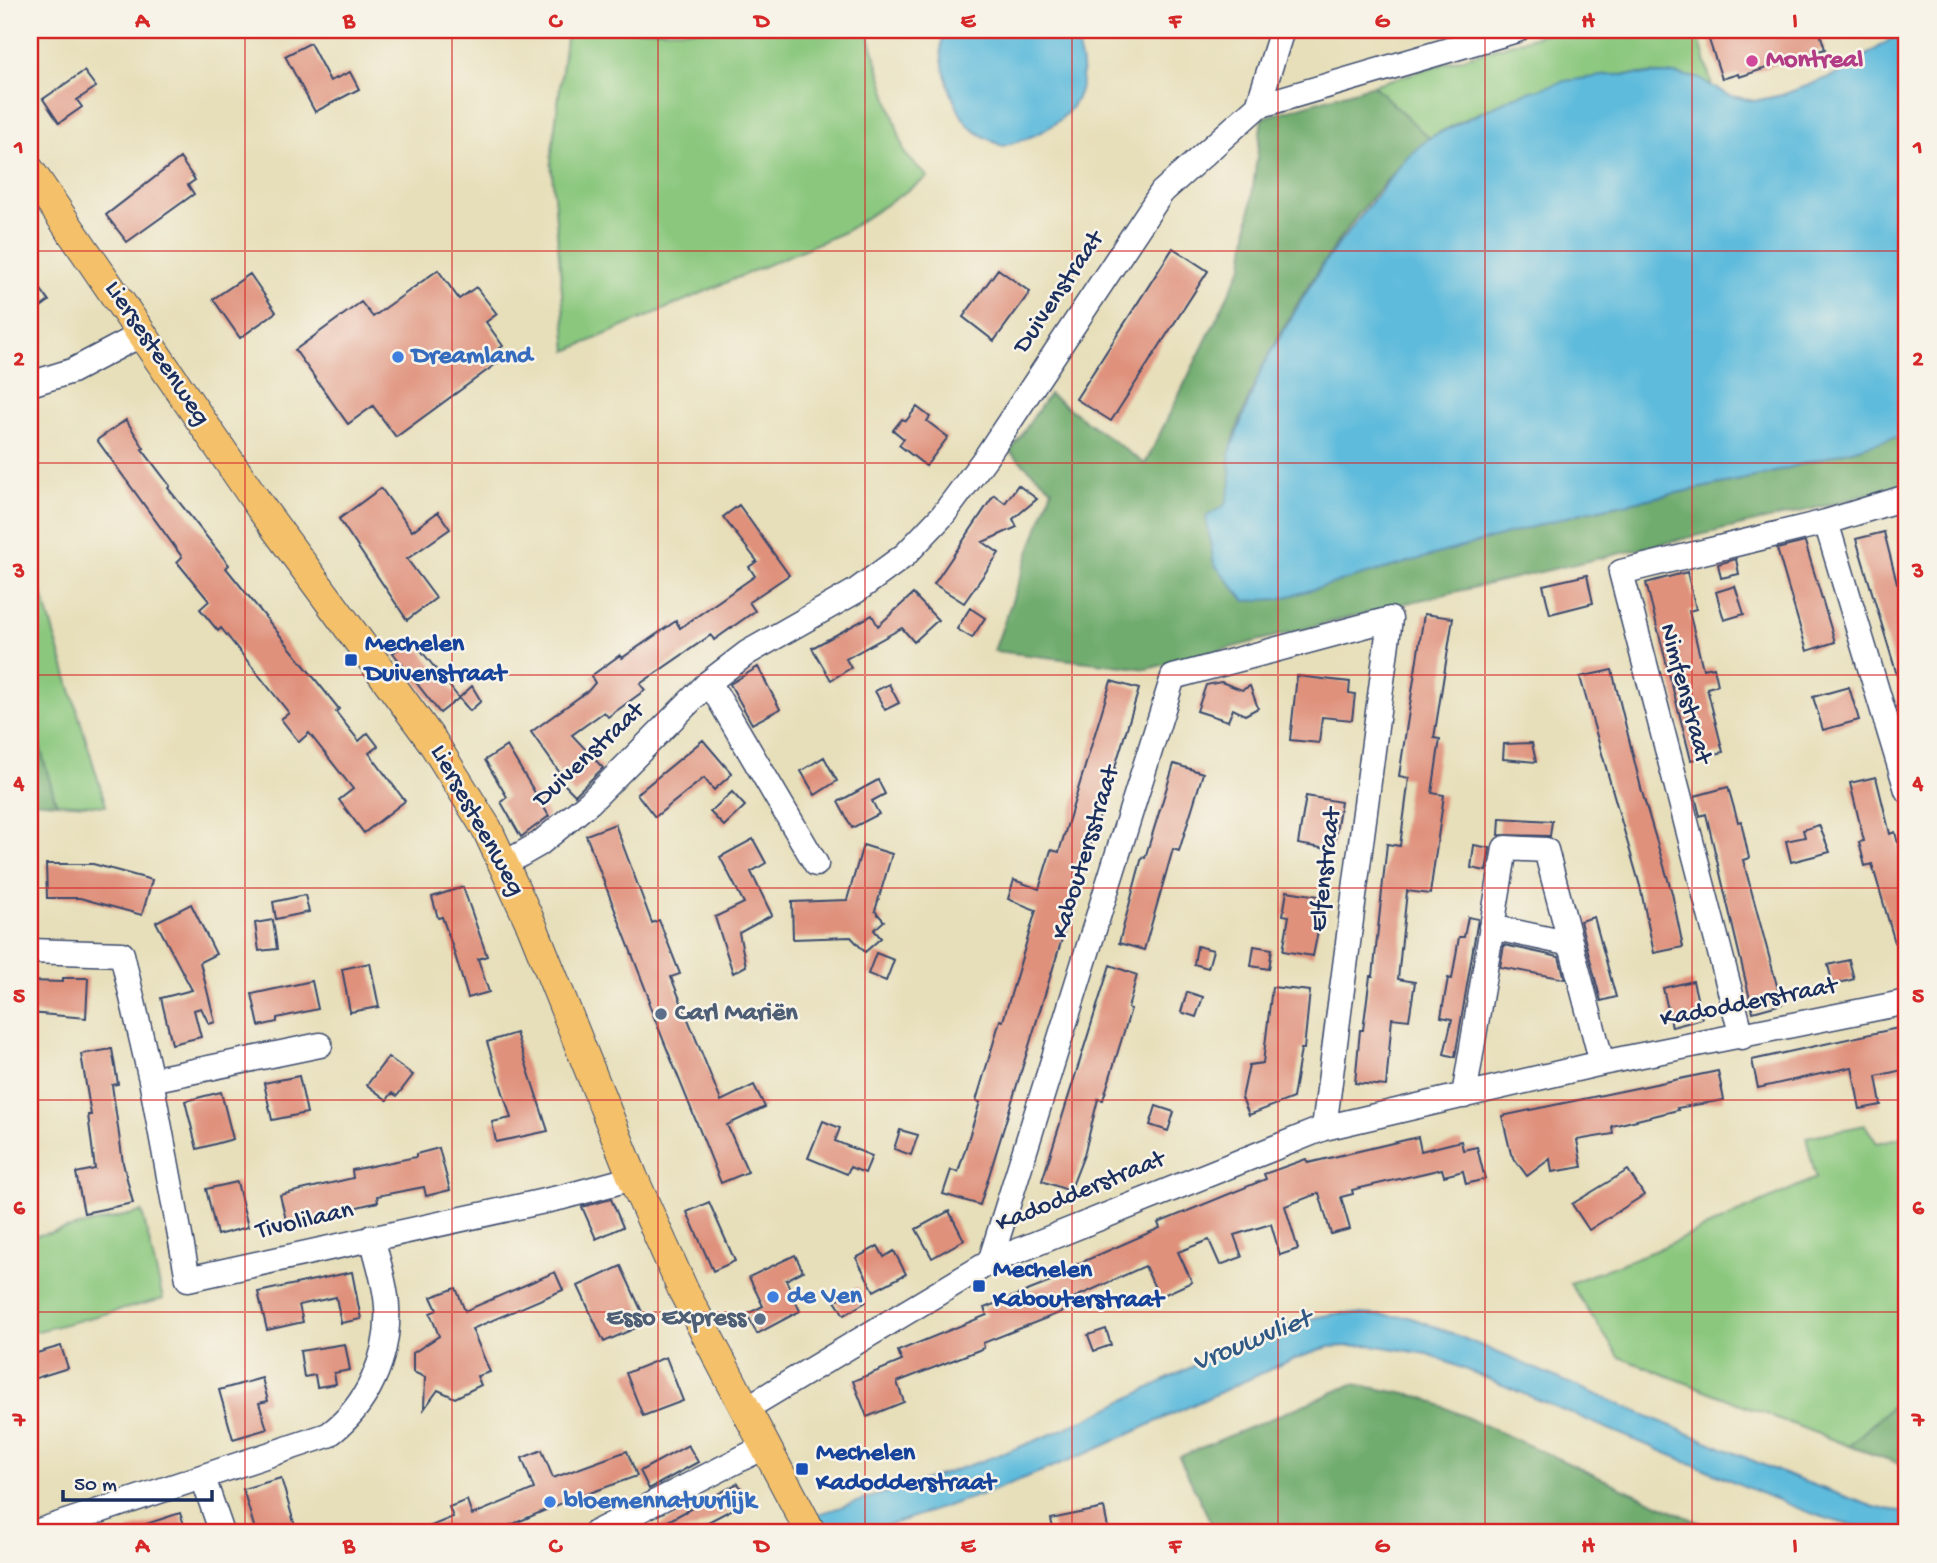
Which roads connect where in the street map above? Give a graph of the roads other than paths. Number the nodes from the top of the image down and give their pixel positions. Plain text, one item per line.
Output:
1 (1282, 30) edge
2 (1517, 30) edge
3 (1258, 106) junction
4 (30, 171) edge
5 (142, 334) junction
6 (30, 384) edge
7 (1907, 497) edge
8 (1826, 522) junction
9 (1390, 619) joint
10 (709, 682) junction
11 (1907, 790) edge
12 (504, 864) junction
13 (816, 864) dead end
14 (1491, 927) junction
15 (1570, 943) junction
16 (30, 951) edge
17 (1907, 1002) edge
18 (1742, 1037) junction
19 (320, 1045) dead end
20 (1602, 1063) junction
21 (151, 1080) junction
22 (1465, 1096) junction
23 (1324, 1128) junction
24 (633, 1178) junction
25 (372, 1237) junction
26 (990, 1262) junction
27 (747, 1408) junction
28 (766, 1446) junction
29 (203, 1478) junction
30 (33, 1533) edge
31 (222, 1533) edge
32 (595, 1533) edge
33 (811, 1533) edge

1 - 3 street
2 - 3 street, Duivenstraat
3 - 10 street, Duivenstraat
4 - 5 main road, Liersesteenweg
5 - 6 street
5 - 12 main road, Liersesteenweg
7 - 8 street
8 - 11 street
8 - 18 street, Nimfenstraat
9 - 23 street, Elfenstraat
9 - 26 street, Kaboutersstraat
10 - 12 street, Duivenstraat
10 - 13 street
12 - 24 main road, Liersesteenweg
14 - 15 street
14 - 15 street
14 - 22 street
15 - 20 street
16 - 21 street, Tivolilaan
17 - 18 street, Kadodderstraat
18 - 20 street, Kadodderstraat
19 - 21 street
20 - 22 street, Kadodderstraat
21 - 25 street, Tivolilaan
22 - 23 street, Kadodderstraat
23 - 26 street, Kadodderstraat
24 - 25 street, Tivolilaan
24 - 27 main road, Liersesteenweg
25 - 29 street
26 - 27 street, Kadodderstraat
27 - 28 main road, Liersesteenweg
28 - 32 street
28 - 33 main road, Liersesteenweg
29 - 30 street
29 - 31 street

